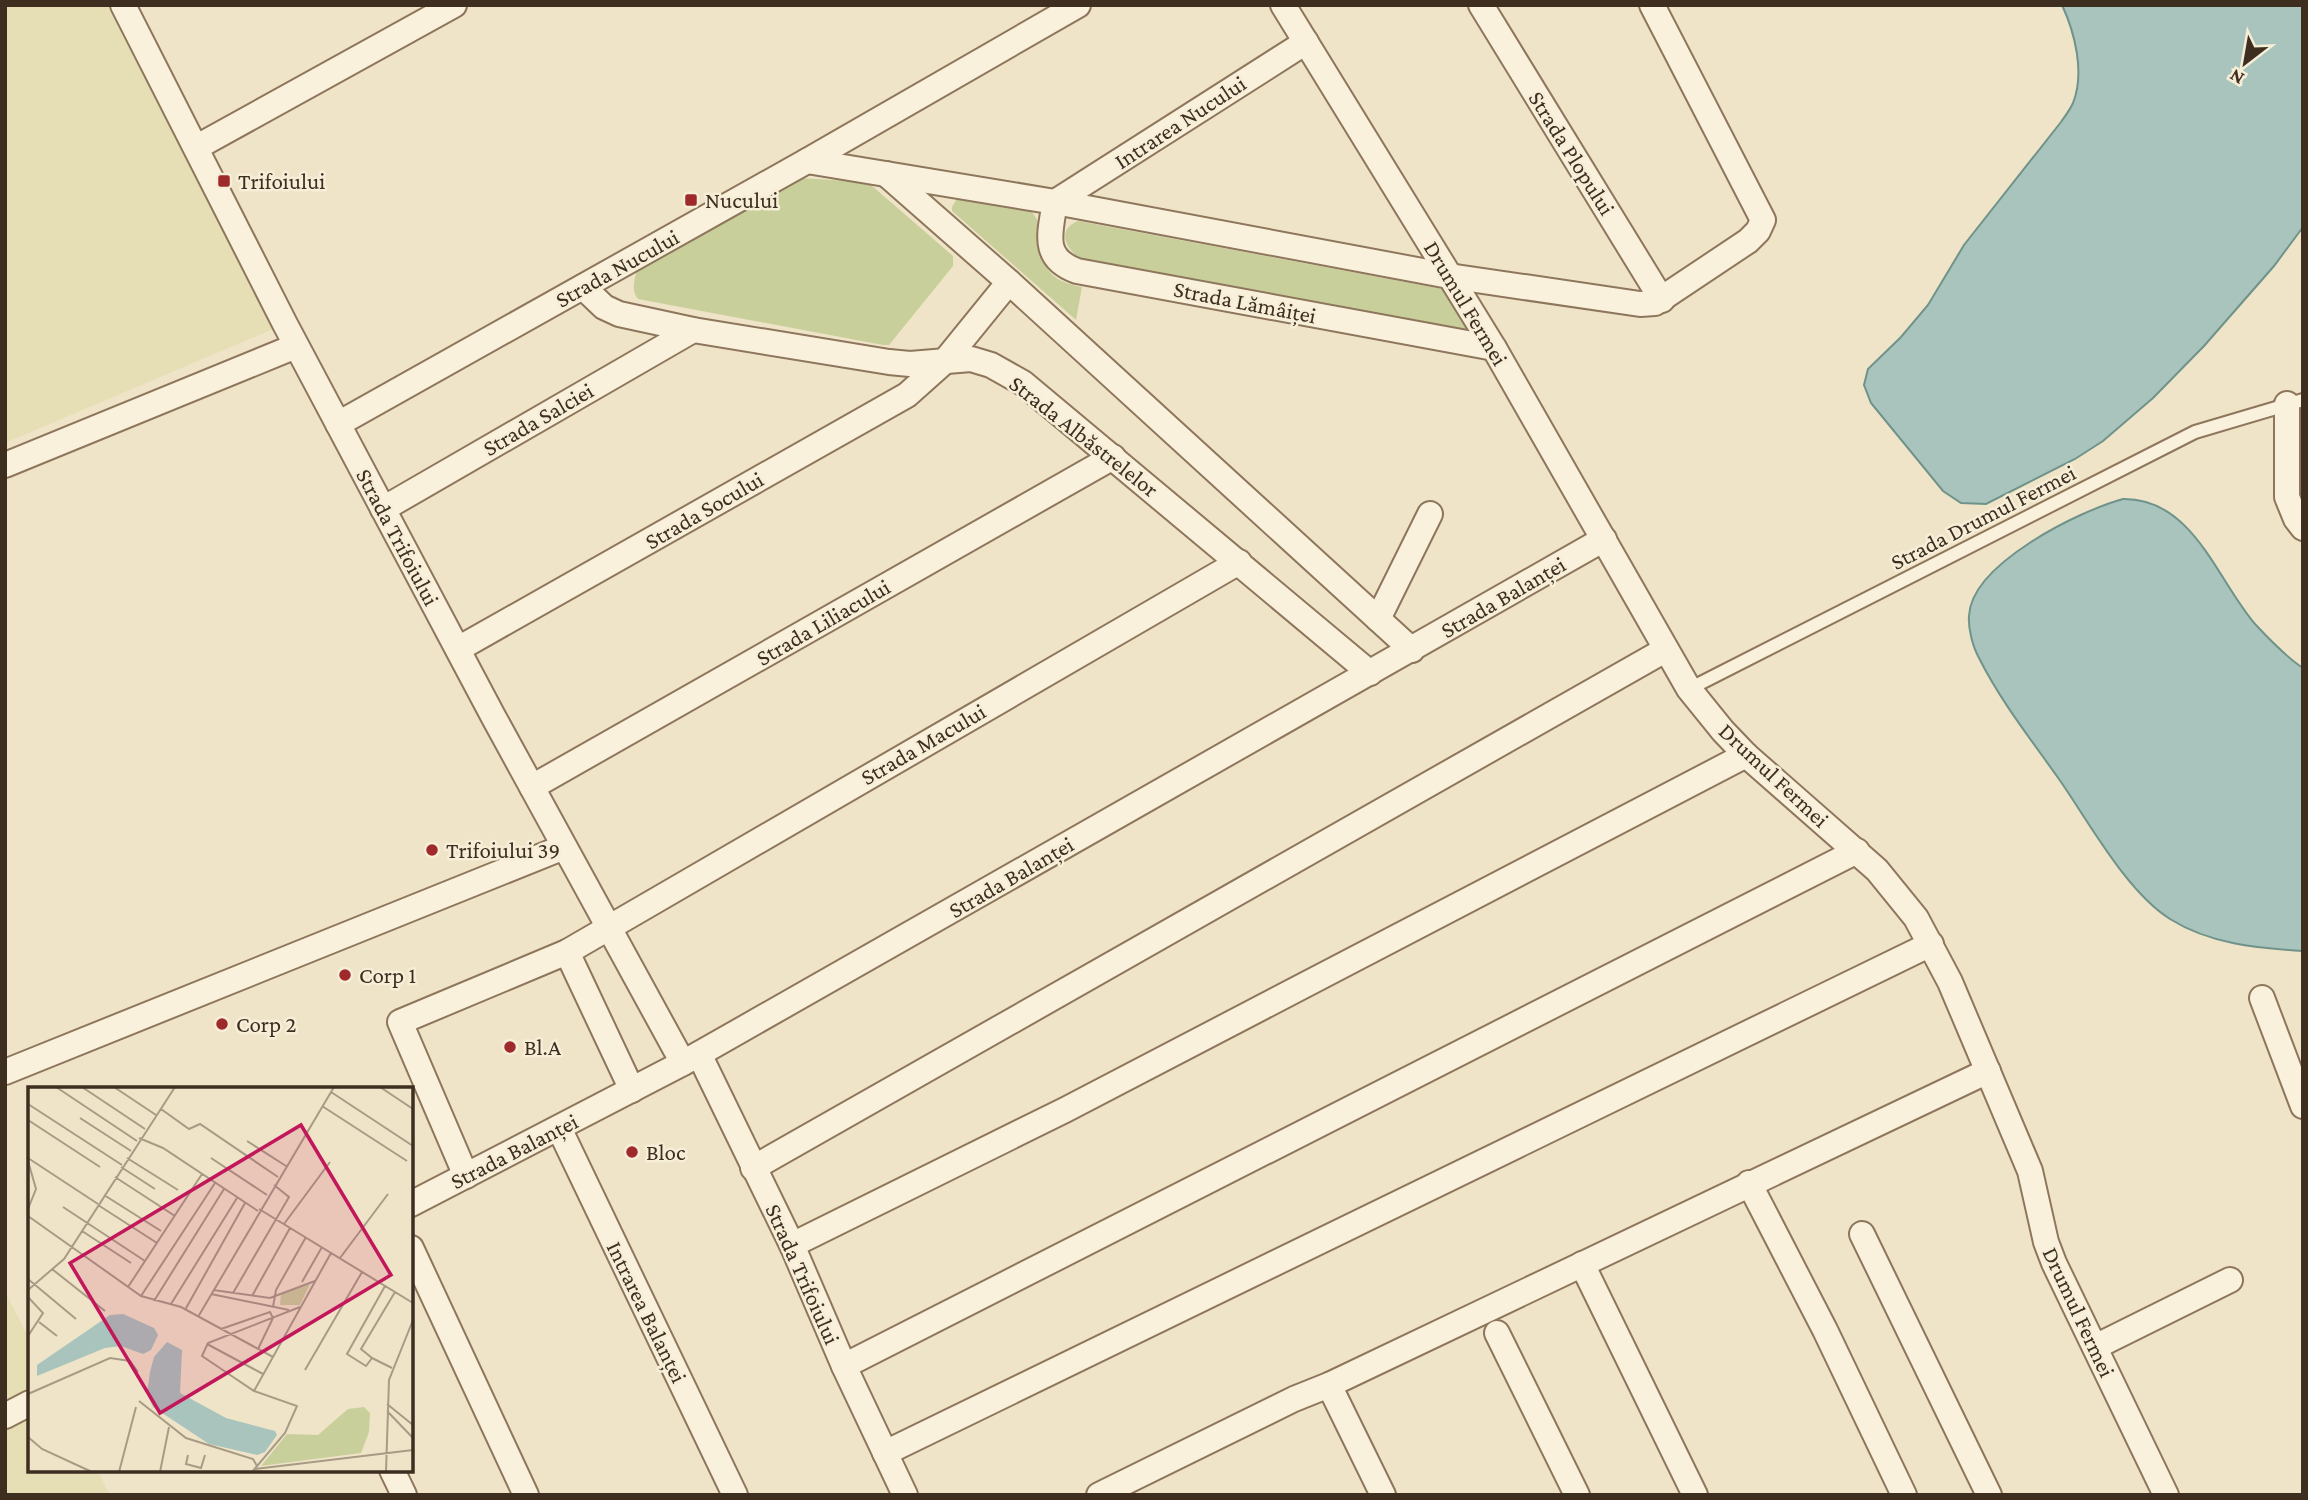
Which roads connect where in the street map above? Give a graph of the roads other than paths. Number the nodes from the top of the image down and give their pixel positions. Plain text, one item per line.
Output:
1 (123, 5) edge
2 (454, 5) edge
3 (1078, 5) edge
4 (1283, 5) edge
5 (1481, 5) edge
6 (1652, 5) edge
7 (1306, 42) junction
8 (197, 147) junction
9 (807, 161) junction
10 (886, 174) junction
11 (1055, 202) junction
12 (1449, 276) junction
13 (1009, 282) junction
14 (583, 287) junction
15 (1662, 300) junction
16 (692, 330) junction
17 (296, 346) junction
18 (1494, 348) junction
19 (944, 362) junction
20 (2295, 402) edge
21 (338, 424) junction
22 (1113, 457) junction
23 (5, 465) edge
24 (383, 509) junction
25 (1430, 514) dead end
26 (2303, 528) edge
27 (1604, 539) junction
28 (1239, 562) junction
29 (1378, 619) junction
30 (458, 649) junction
31 (1412, 650) junction
32 (1665, 650) junction
33 (1370, 673) junction
34 (1689, 689) junction
35 (1746, 755) junction
36 (532, 787) junction
37 (564, 847) junction
38 (1857, 851) junction
39 (607, 927) junction
40 (1931, 944) junction
41 (567, 952) junction
42 (2262, 998) dead end
43 (691, 1059) junction
44 (1987, 1071) junction
45 (5, 1072) edge
46 (632, 1090) junction
47 (2303, 1107) edge
48 (559, 1128) junction
49 (753, 1168) junction
50 (466, 1175) junction
51 (1749, 1183) junction
52 (413, 1203) edge
53 (1862, 1234) dead end
54 (792, 1245) junction
55 (413, 1252) edge
56 (1582, 1264) junction
57 (2230, 1280) dead end
58 (1497, 1333) dead end
59 (2095, 1347) junction
60 (844, 1366) junction
61 (1329, 1385) junction
62 (28, 1404) edge
63 (5, 1416) edge
64 (885, 1453) junction
65 (393, 1472) edge
66 (404, 1495) edge
67 (526, 1495) edge
68 (735, 1495) edge
69 (905, 1495) edge
70 (1100, 1495) edge
71 (1383, 1495) edge
72 (1577, 1495) edge
73 (1695, 1495) edge
74 (1904, 1495) edge
75 (1989, 1495) edge
76 (2166, 1495) edge

1 - 8 street, Strada Trifoiului
2 - 8 street
3 - 9 street, Strada Nucului
4 - 7 street, Drumul Fermei
5 - 15 street, Strada Plopului
6 - 15 street
7 - 11 street, Intrarea Nucului
7 - 12 street, Drumul Fermei
8 - 17 street, Strada Trifoiului
9 - 10 street
9 - 14 street, Strada Nucului
10 - 11 street
10 - 13 street
11 - 12 street
11 - 18 street, Strada Lămâiței
12 - 15 street
12 - 18 street, Drumul Fermei
13 - 19 street, Strada Socului
13 - 29 street
14 - 16 street, Strada Albăstrelelor
14 - 21 street, Strada Nucului
16 - 19 street, Strada Albăstrelelor
16 - 24 street, Strada Salciei
17 - 21 street, Strada Trifoiului
17 - 23 street
18 - 27 street, Drumul Fermei
19 - 22 street, Strada Albăstrelelor
19 - 30 street, Strada Socului
20 - 26 street
20 - 34 lane, Strada Drumul Fermei
21 - 24 street, Strada Trifoiului
22 - 28 street, Strada Albăstrelelor
22 - 36 street, Strada Liliacului
24 - 30 street, Strada Trifoiului
25 - 29 street
27 - 31 street, Strada Balanței
27 - 32 street, Drumul Fermei
28 - 33 street, Strada Albăstrelelor
28 - 39 street, Strada Macului
29 - 31 street
30 - 36 street, Strada Trifoiului
31 - 33 street, Strada Balanței
32 - 34 street, Drumul Fermei
32 - 49 street
33 - 43 street, Strada Balanței
34 - 35 street, Drumul Fermei
35 - 38 street, Drumul Fermei
35 - 54 street
36 - 37 street, Strada Trifoiului
37 - 39 street, Strada Trifoiului
37 - 45 street
38 - 40 street, Drumul Fermei
38 - 60 street
39 - 41 street, Strada Macului
39 - 43 street, Strada Trifoiului
40 - 44 street, Drumul Fermei
40 - 64 street
41 - 46 street
41 - 50 street, Strada Macului
42 - 47 street
43 - 46 street, Strada Balanței
43 - 49 street, Strada Trifoiului
44 - 51 street
44 - 59 street, Drumul Fermei
46 - 48 street, Strada Balanței
48 - 50 street, Strada Balanței
48 - 68 street, Intrarea Balanței
49 - 54 street, Strada Trifoiului
50 - 52 street, Strada Balanței
51 - 56 street
51 - 74 street
53 - 75 street
54 - 60 street, Strada Trifoiului
55 - 67 street
56 - 61 street
56 - 73 street
57 - 59 street
58 - 72 street
59 - 76 street, Drumul Fermei
60 - 64 street, Strada Trifoiului
61 - 70 street
61 - 71 street
62 - 63 street
64 - 69 street, Strada Trifoiului
65 - 66 street

